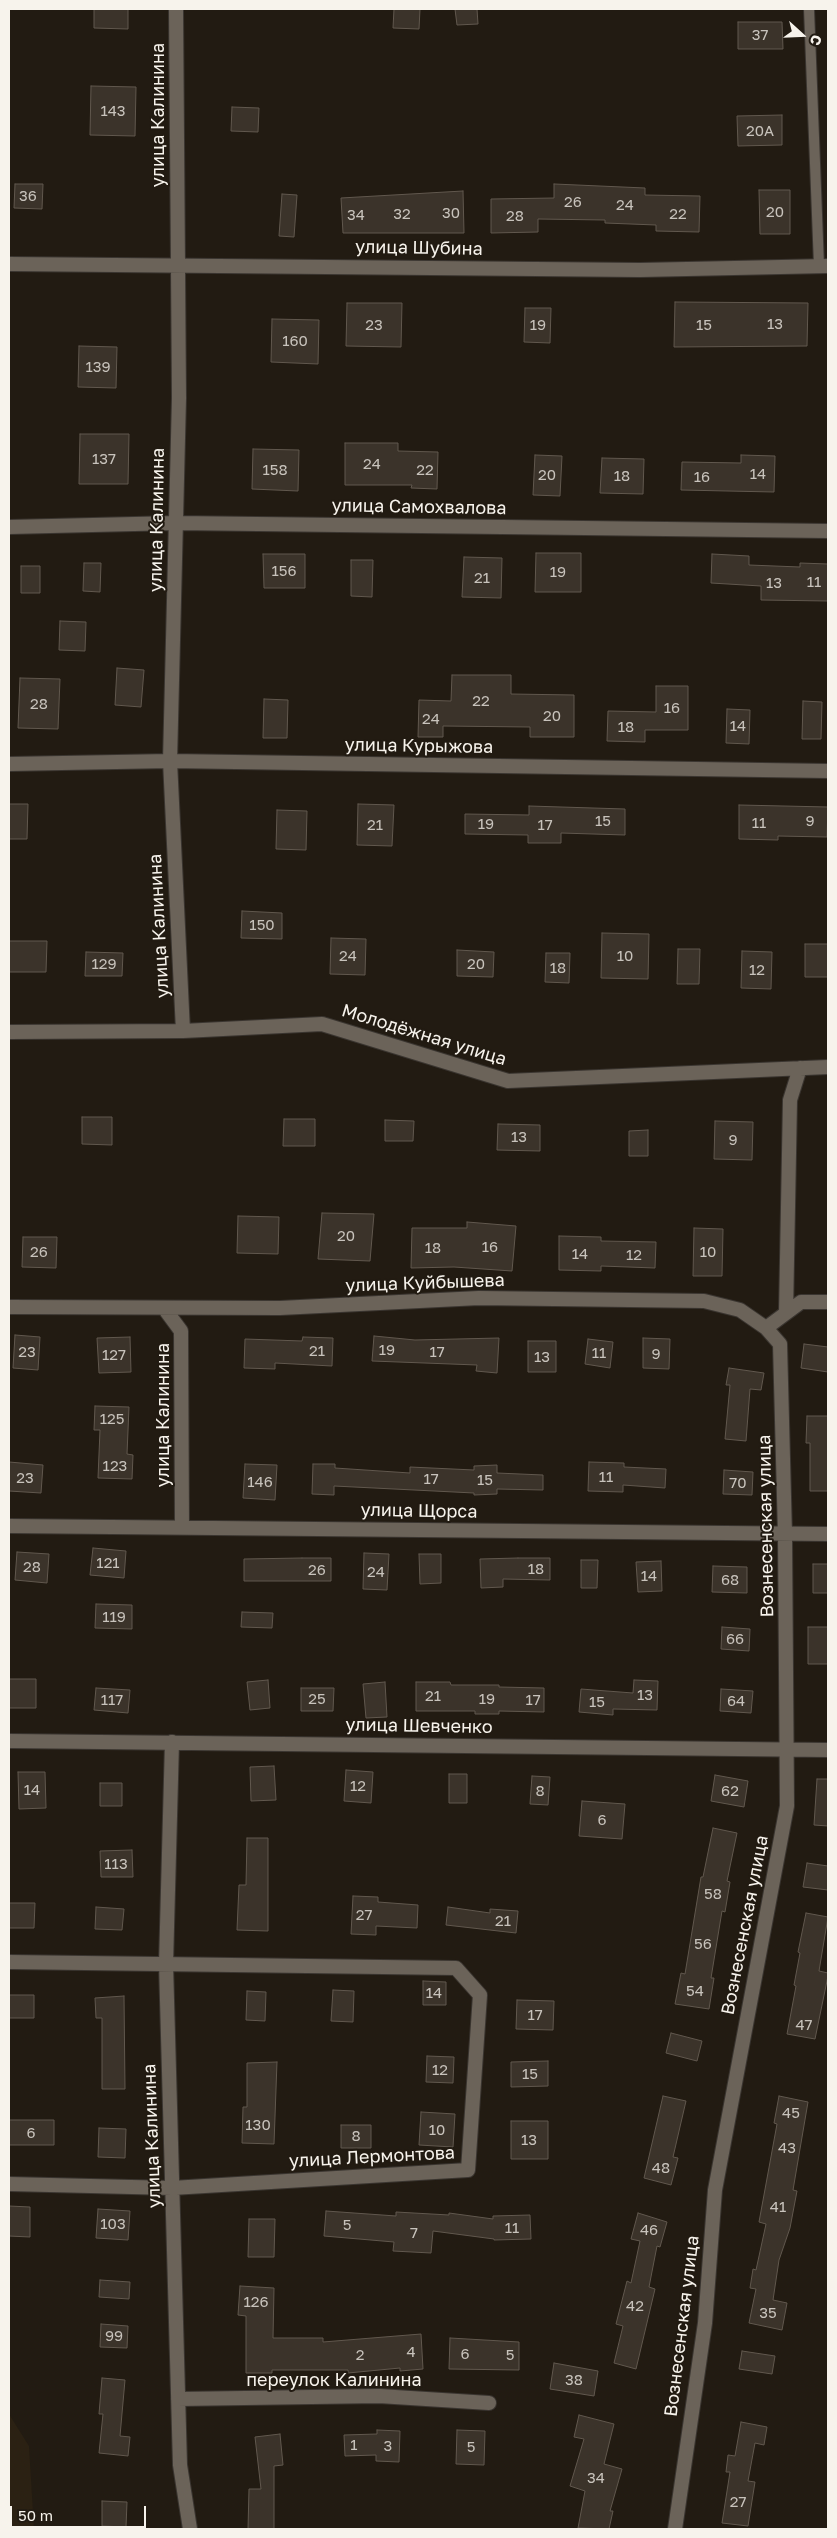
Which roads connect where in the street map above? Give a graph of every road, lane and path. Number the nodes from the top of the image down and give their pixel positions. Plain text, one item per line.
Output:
1 (176, 9) edge
2 (809, 9) edge
3 (9, 264) edge
4 (178, 264) junction
5 (824, 266) edge
6 (176, 523) junction
7 (9, 527) edge
8 (828, 531) edge
9 (170, 761) junction
10 (9, 764) edge
11 (828, 771) edge
12 (184, 1031) junction
13 (9, 1032) edge
14 (828, 1066) edge
15 (800, 1068) junction
16 (828, 1302) edge
17 (9, 1307) edge
18 (164, 1308) junction
19 (786, 1312) junction
20 (766, 1328) junction
21 (9, 1526) edge
22 (182, 1527) junction
23 (828, 1534) edge
24 (785, 1535) junction
25 (9, 1741) edge
26 (172, 1742) junction
27 (787, 1750) junction
28 (828, 1750) edge
29 (9, 1962) edge
30 (166, 1964) junction
31 (9, 2184) edge
32 (172, 2188) junction
33 (178, 2399) junction
34 (489, 2403) dead end
35 (190, 2529) edge
36 (675, 2529) edge

1 - 4 street, улица Калинина
2 - 5 lane
3 - 4 street, улица Шубина
4 - 5 street, улица Шубина
4 - 6 street, улица Калинина
6 - 7 street, улица Самохвалова
6 - 8 street, улица Самохвалова
6 - 9 street, улица Калинина
9 - 10 street, улица Курыжова
9 - 11 street, улица Курыжова
9 - 12 street, улица Калинина
12 - 13 street, Молодёжная улица
12 - 15 street, Молодёжная улица
14 - 15 street, Молодёжная улица
15 - 19 street
16 - 19 street
17 - 18 street, улица Куйбышева
18 - 20 street, улица Куйбышева
18 - 22 street, улица Калинина
19 - 20 street
20 - 24 street, Вознесенская улица
21 - 22 street, улица Щорса
22 - 24 street, улица Щорса
23 - 24 street, улица Щорса
24 - 27 street, Вознесенская улица
25 - 26 street, улица Шевченко
26 - 27 street, улица Шевченко
26 - 30 street, улица Калинина
27 - 28 street, улица Шевченко
27 - 36 street, Вознесенская улица
29 - 30 street, улица Лермонтова
30 - 32 street, улица Калинина
30 - 32 street, улица Лермонтова
31 - 32 street, улица Лермонтова
32 - 33 street, улица Калинина
33 - 34 street, переулок Калинина
33 - 35 street, улица Калинина

